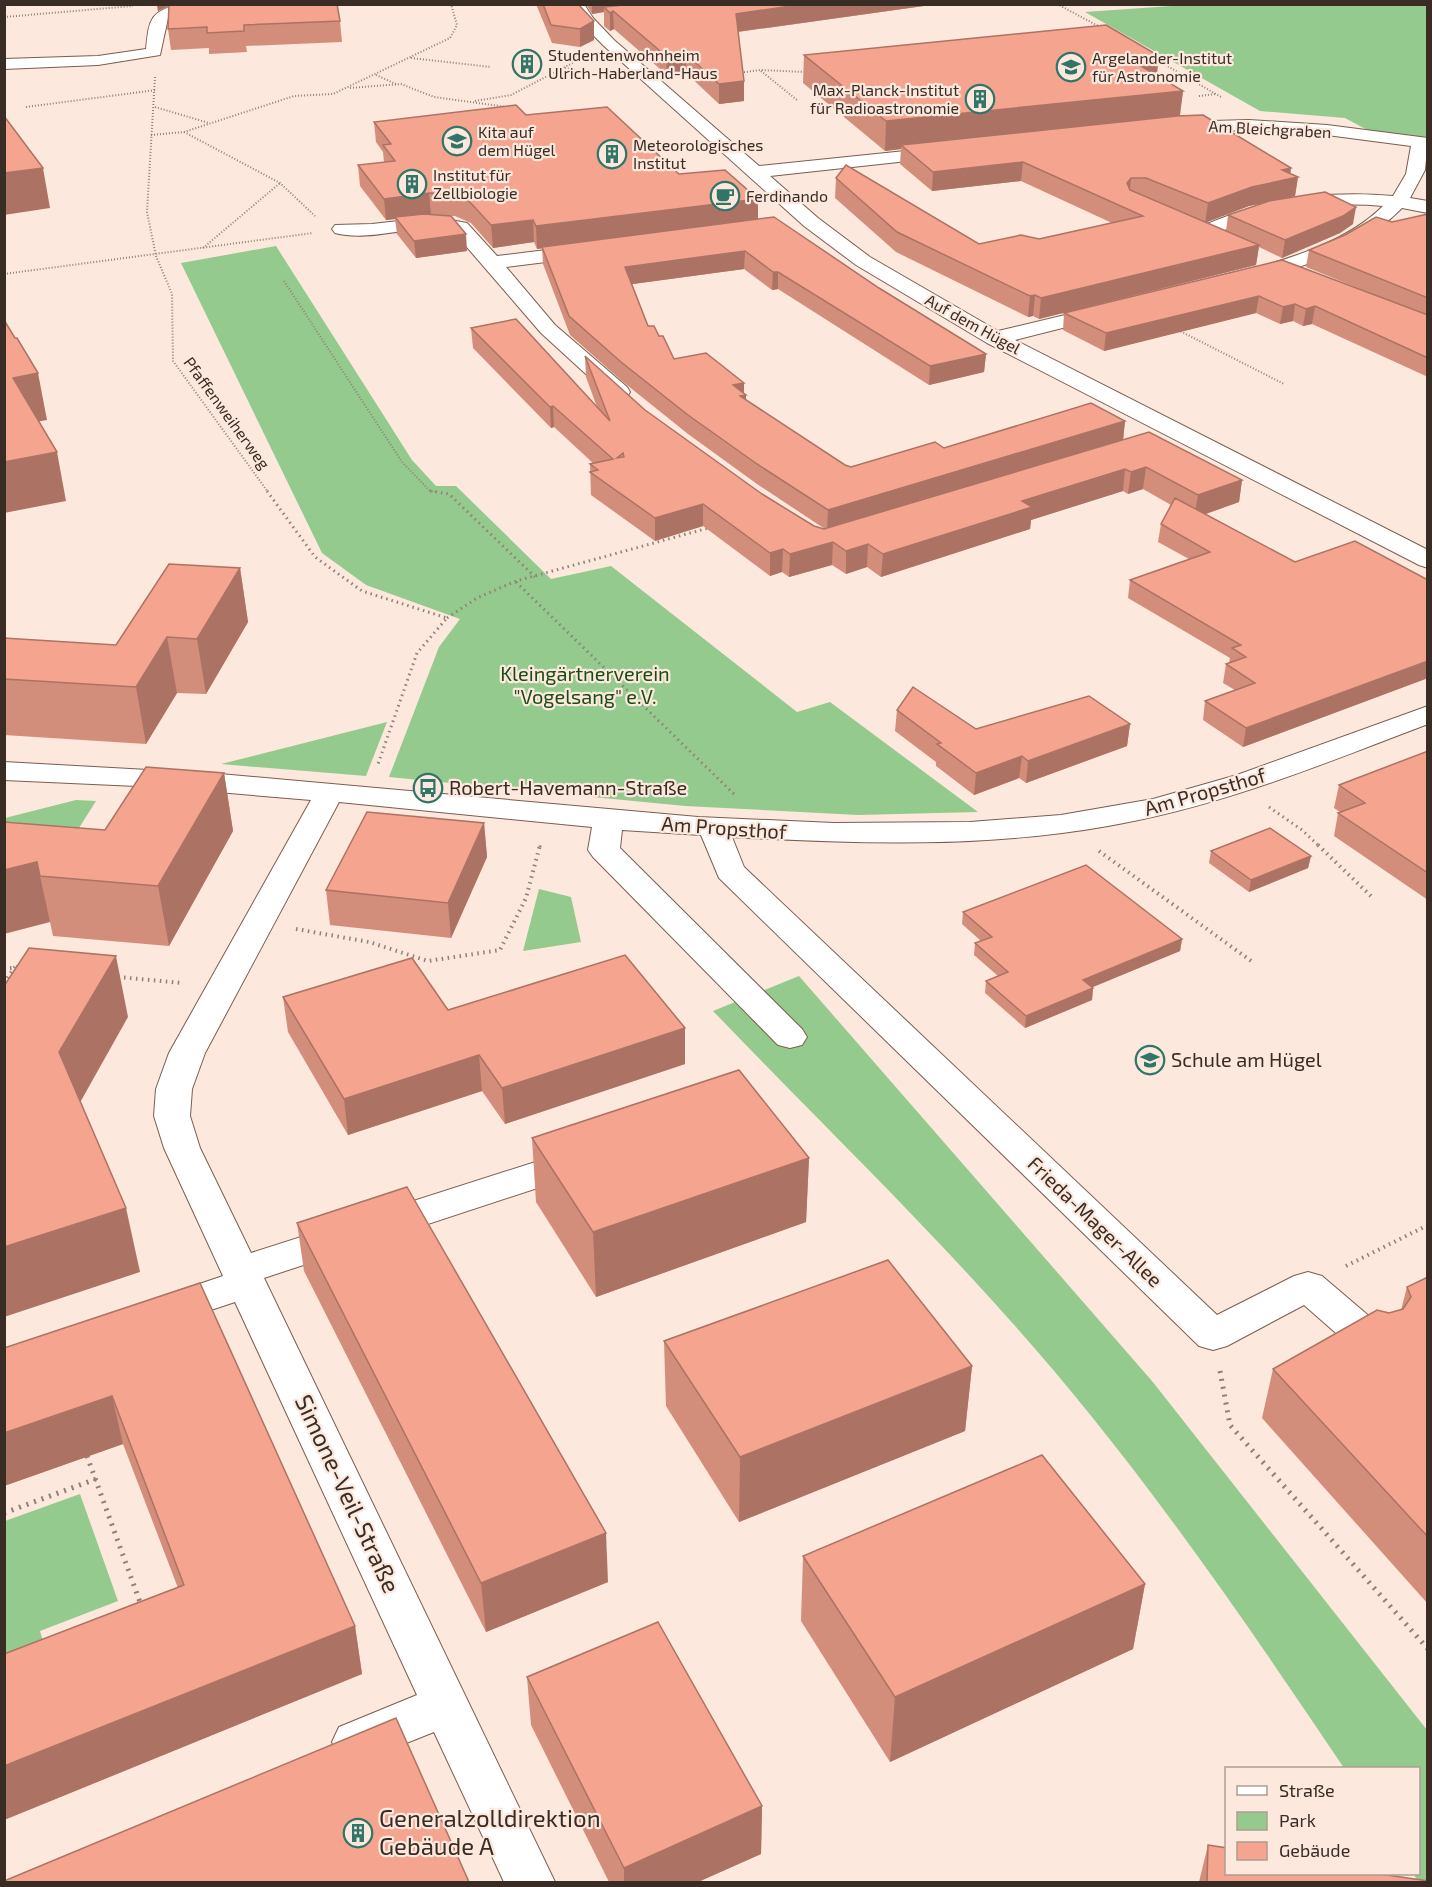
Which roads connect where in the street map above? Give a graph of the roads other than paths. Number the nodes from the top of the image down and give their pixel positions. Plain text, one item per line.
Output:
1 (209, 4) edge
2 (589, 15) edge
3 (4, 64) edge
4 (1155, 129) edge
5 (1424, 143) edge
6 (958, 150) edge
7 (755, 172) junction
8 (1398, 201) junction
9 (1428, 207) edge
10 (812, 222) junction
11 (1185, 224) edge
12 (788, 225) edge
13 (342, 229) road end
14 (1205, 232) junction
15 (610, 248) edge
16 (492, 262) junction
17 (1282, 267) junction
18 (1304, 276) edge
19 (1227, 282) edge
20 (1129, 306) edge
21 (995, 338) junction
22 (638, 408) edge
23 (1180, 433) junction
24 (1147, 443) edge
25 (1428, 560) edge
26 (1428, 714) edge
27 (4, 771) edge
28 (330, 792) junction
29 (608, 821) junction
30 (713, 827) junction
31 (790, 1037) dead end
32 (608, 1152) edge
33 (244, 1277) junction
34 (133, 1321) edge
35 (1376, 1345) edge
36 (446, 1706) junction
37 (315, 1759) edge
38 (530, 1882) edge

1 - 3 street
2 - 7 street, Auf dem Hügel
4 - 5 street, Am Bleichgraben
5 - 8 street
6 - 7 street
7 - 10 street, Auf dem Hügel
8 - 9 street
8 - 14 street
8 - 17 street
10 - 12 street
10 - 21 street, Auf dem Hügel
11 - 14 street
13 - 16 street
14 - 17 street
15 - 16 street
16 - 22 street
17 - 18 street
17 - 19 street
20 - 21 street
21 - 23 street, Auf dem Hügel
23 - 24 street
23 - 25 street, Auf dem Hügel
26 - 30 street, Am Propsthof
27 - 28 street, Am Propsthof
28 - 29 street, Am Propsthof
28 - 33 street
29 - 30 street, Am Propsthof
29 - 31 street
30 - 35 street, Frieda-Mager-Allee
32 - 33 street
33 - 34 street
33 - 36 street, Simone-Veil-Straße
36 - 37 street
36 - 38 street, Simone-Veil-Straße

